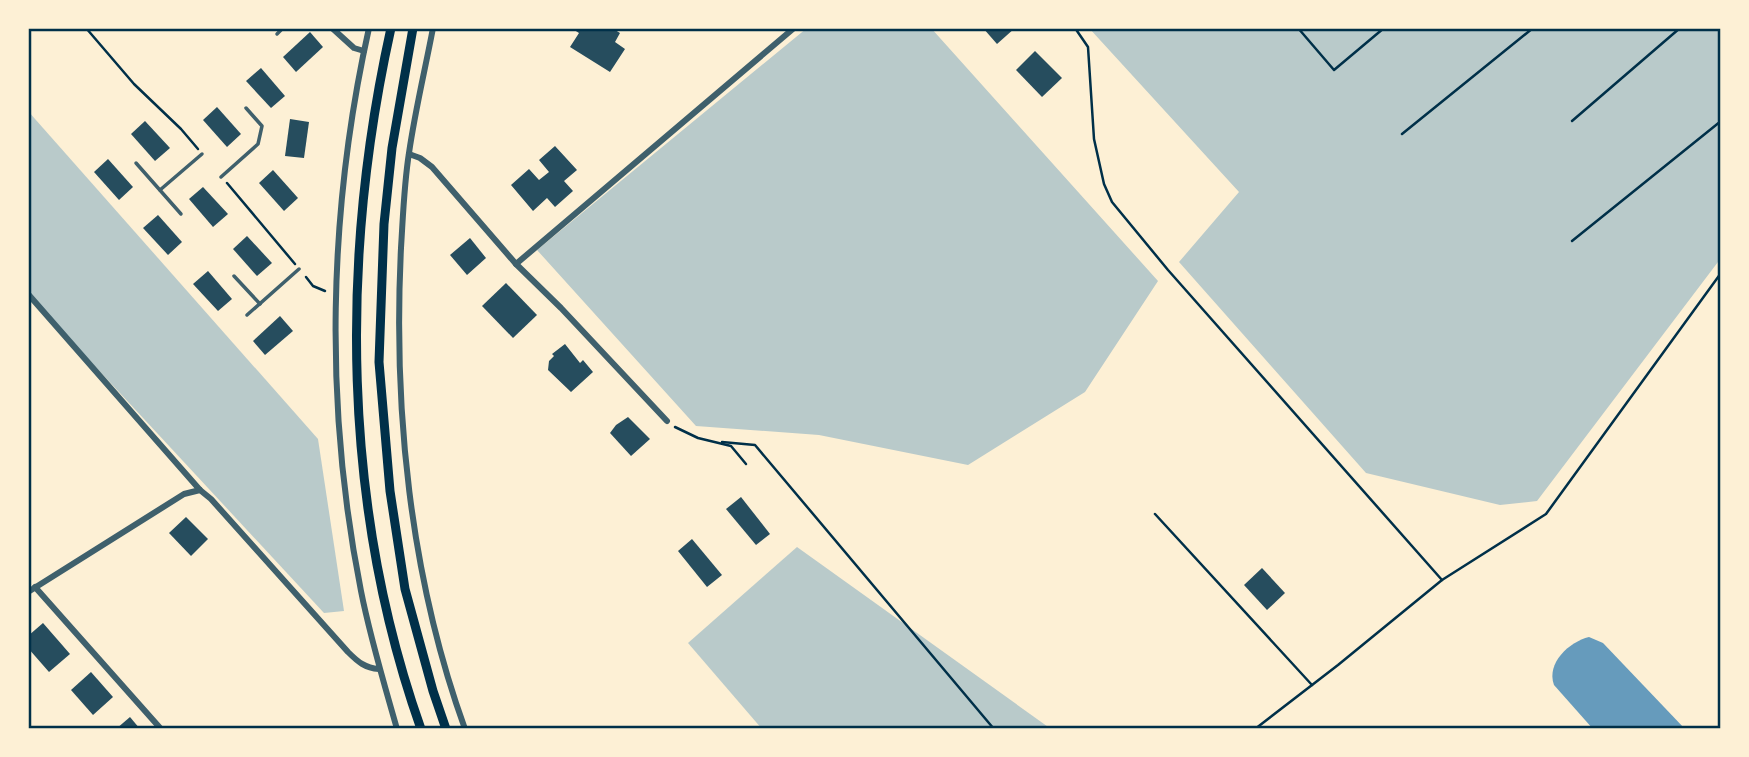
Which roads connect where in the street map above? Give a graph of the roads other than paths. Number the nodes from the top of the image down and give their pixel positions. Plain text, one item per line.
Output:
1 (283, 28) edge
2 (332, 28) edge
3 (369, 28) edge
4 (391, 28) edge
5 (413, 28) edge
6 (433, 28) edge
7 (794, 28) edge
8 (277, 34) dead end
9 (364, 51) junction
10 (246, 108) dead end
11 (202, 154) road end
12 (409, 154) junction
13 (136, 163) dead end
14 (221, 177) road end
15 (160, 190) junction
16 (181, 215) dead end
17 (516, 264) junction
18 (299, 269) road end
19 (234, 276) dead end
20 (28, 294) edge
21 (260, 304) junction
22 (247, 315) dead end
23 (667, 421) road end
24 (200, 490) junction
25 (35, 587) junction
26 (28, 592) edge
27 (379, 669) junction
28 (161, 729) edge
29 (397, 729) edge
30 (421, 729) edge
31 (446, 729) edge
32 (465, 729) edge

1 - 8 lane
2 - 9 street
3 - 9 street
4 - 30 main road
5 - 31 main road
6 - 12 street
7 - 17 street
9 - 27 street
10 - 14 lane
11 - 15 lane
12 - 17 street
12 - 32 street
13 - 15 lane
15 - 16 lane
17 - 23 street
18 - 21 lane
19 - 21 lane
20 - 24 street
21 - 22 lane
24 - 25 street
24 - 27 street
25 - 26 street
25 - 28 street
27 - 29 street

